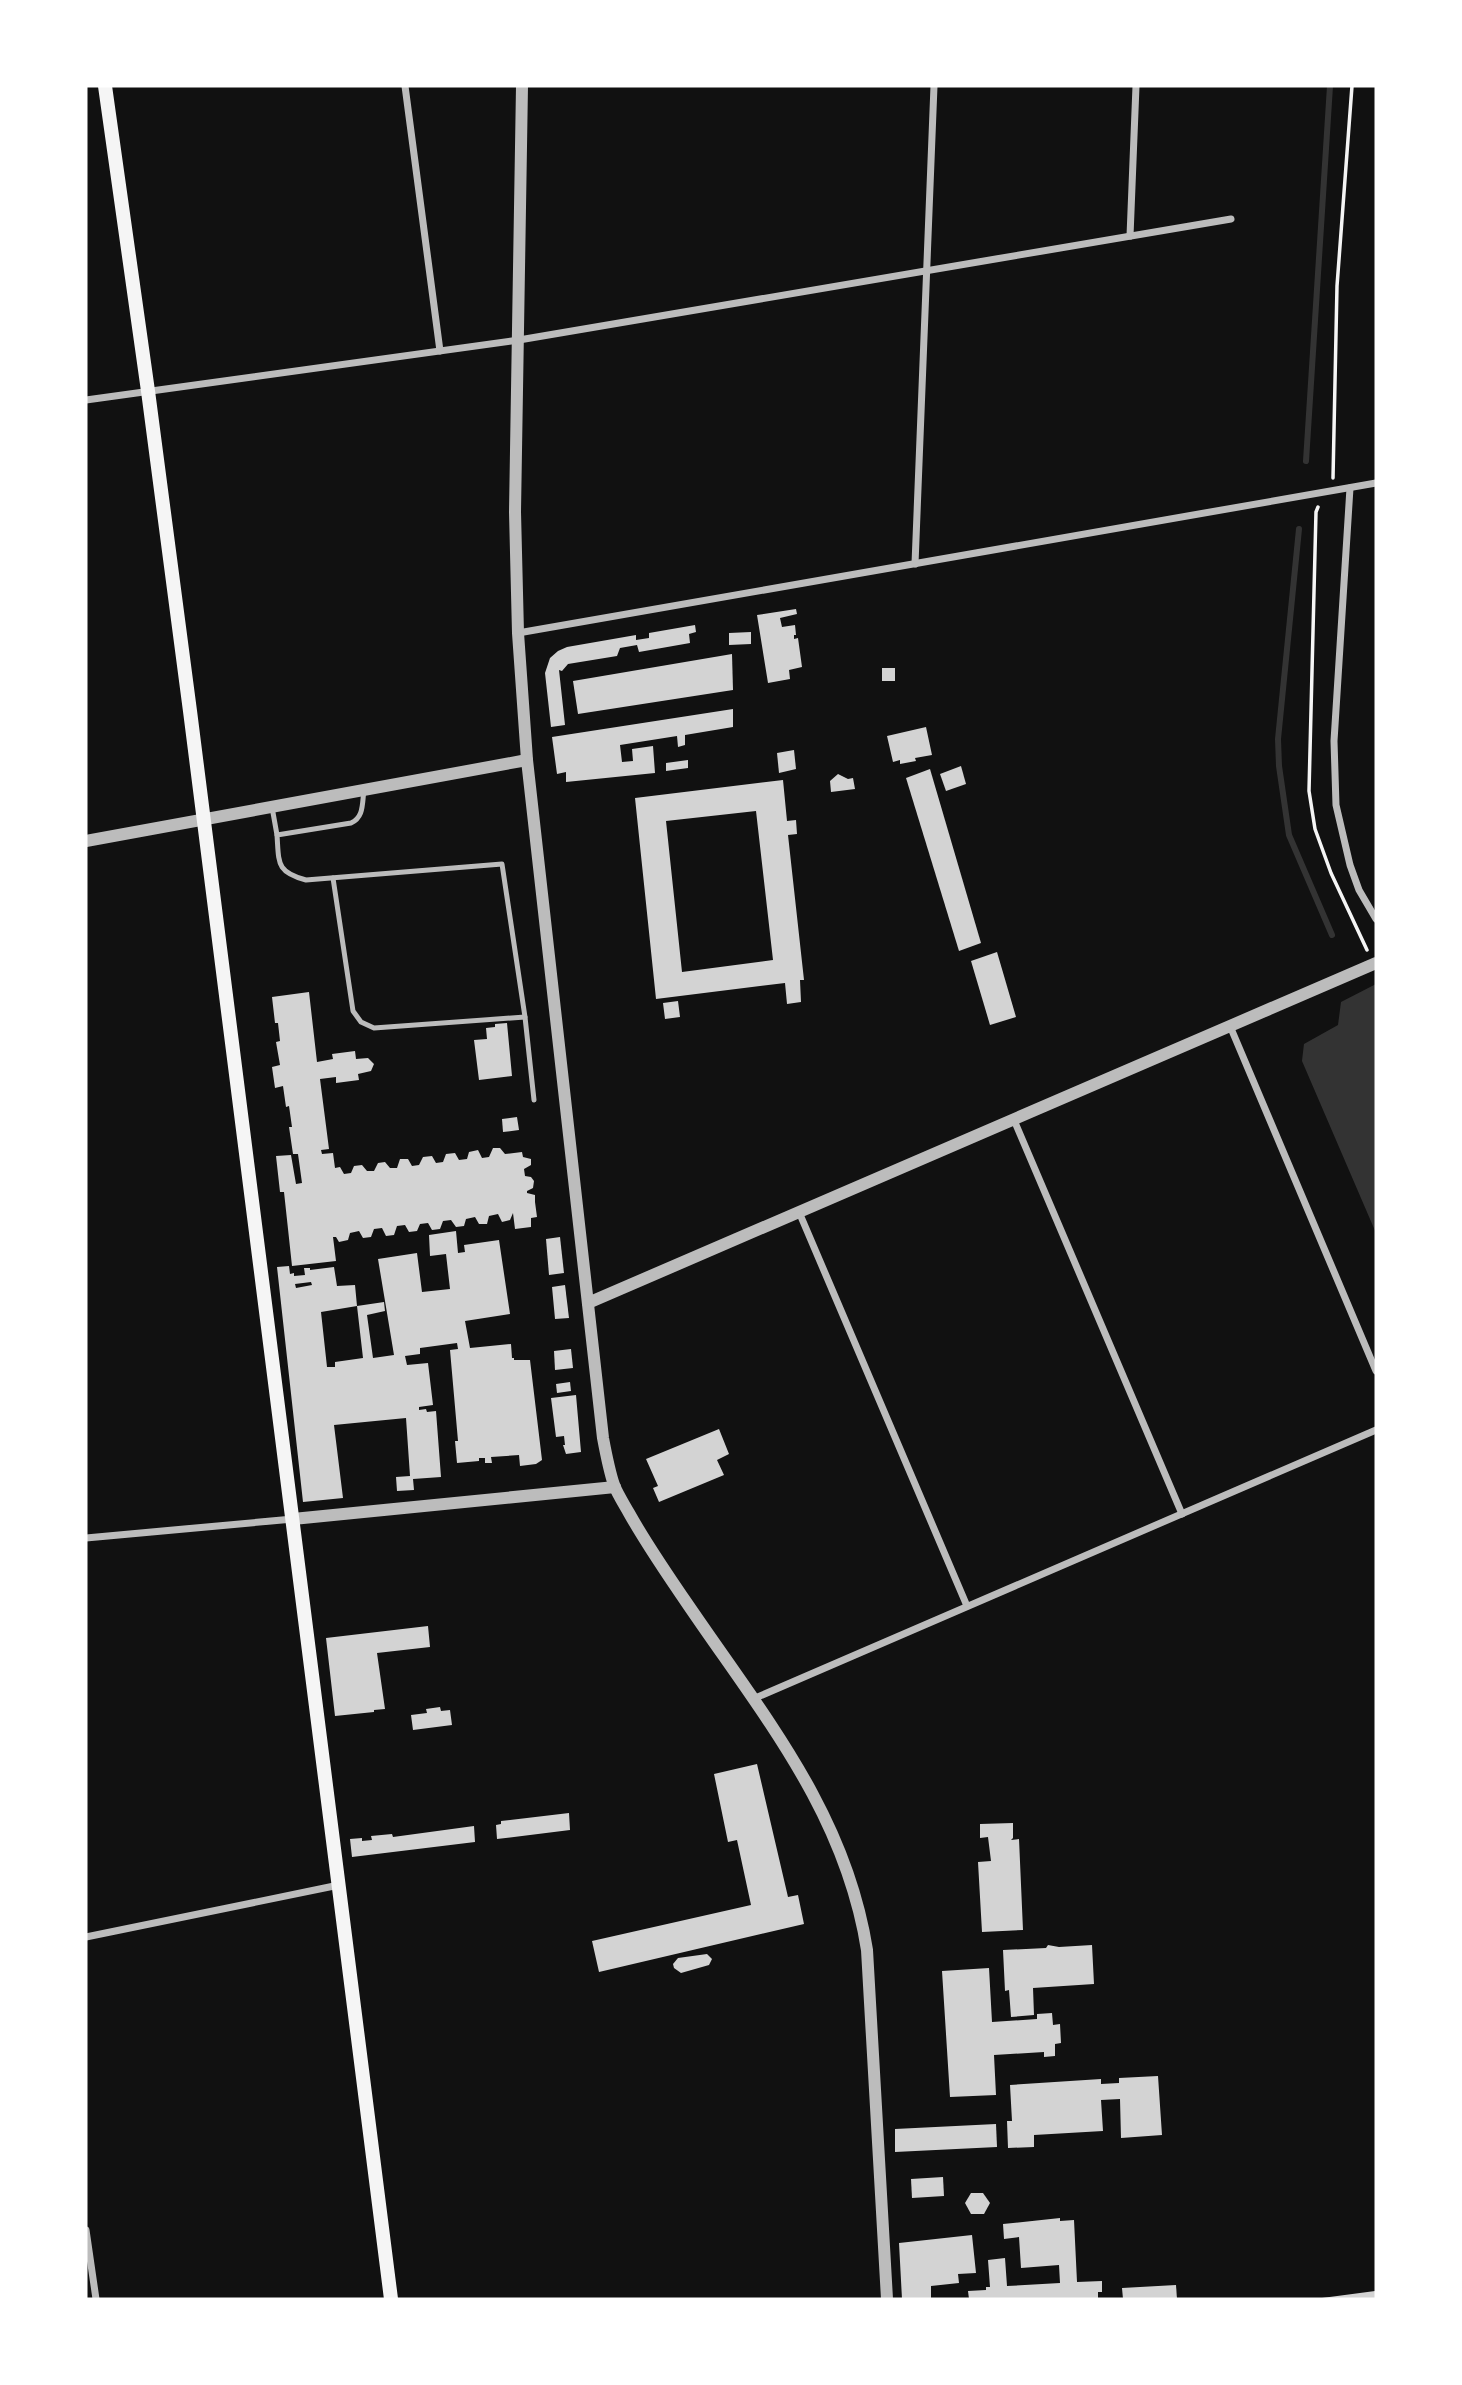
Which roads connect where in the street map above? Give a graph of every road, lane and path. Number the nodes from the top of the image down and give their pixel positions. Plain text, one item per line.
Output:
1 (105, 86) edge
2 (405, 86) edge
3 (522, 86) edge
4 (934, 86) edge
5 (1136, 86) edge
6 (1352, 86) edge
7 (1231, 219) dead end
8 (1130, 236) junction
9 (928, 270) junction
10 (519, 340) junction
11 (440, 351) junction
12 (148, 391) junction
13 (86, 400) edge
14 (1376, 483) edge
15 (1350, 488) junction
16 (1326, 492) junction
17 (915, 564) junction
18 (518, 633) junction
19 (527, 760) junction
20 (364, 790) junction
21 (271, 807) junction
22 (203, 819) junction
23 (277, 835) junction
24 (86, 841) edge
25 (333, 878) junction
26 (1376, 919) edge
27 (1375, 964) edge
28 (525, 1017) junction
29 (1230, 1026) junction
30 (534, 1100) dead end
31 (1014, 1120) junction
32 (799, 1212) junction
33 (588, 1303) junction
34 (1376, 1371) edge
35 (1376, 1430) edge
36 (615, 1487) junction
37 (1182, 1514) junction
38 (293, 1519) junction
39 (86, 1538) edge
40 (967, 1606) junction
41 (753, 1699) junction
42 (340, 1885) junction
43 (86, 1937) edge
44 (86, 2230) edge
45 (96, 2299) edge
46 (391, 2299) edge
47 (887, 2299) edge

1 - 12 main road
2 - 11 street
3 - 10 street
4 - 9 street
5 - 8 street
6 - 16 path
7 - 8 street
8 - 9 street
9 - 10 street
9 - 17 street
10 - 11 street
10 - 18 street
11 - 12 street
12 - 13 street
12 - 22 main road
14 - 15 street
15 - 16 street
15 - 26 street
16 - 17 street
16 - 27 path
17 - 18 street
18 - 19 street
19 - 20 street
19 - 33 street
20 - 21 street
20 - 23 lane
21 - 22 street
21 - 23 lane
22 - 24 street
22 - 38 main road
23 - 25 lane
25 - 28 lane
25 - 28 lane
27 - 29 street
28 - 30 lane
29 - 31 street
29 - 34 street
31 - 32 street
31 - 37 street
32 - 33 street
32 - 40 street
33 - 36 street
35 - 37 street
36 - 38 street
36 - 41 street
37 - 40 street
38 - 39 street
38 - 42 main road
40 - 41 street
41 - 47 street
42 - 43 street
42 - 46 main road
44 - 45 street

